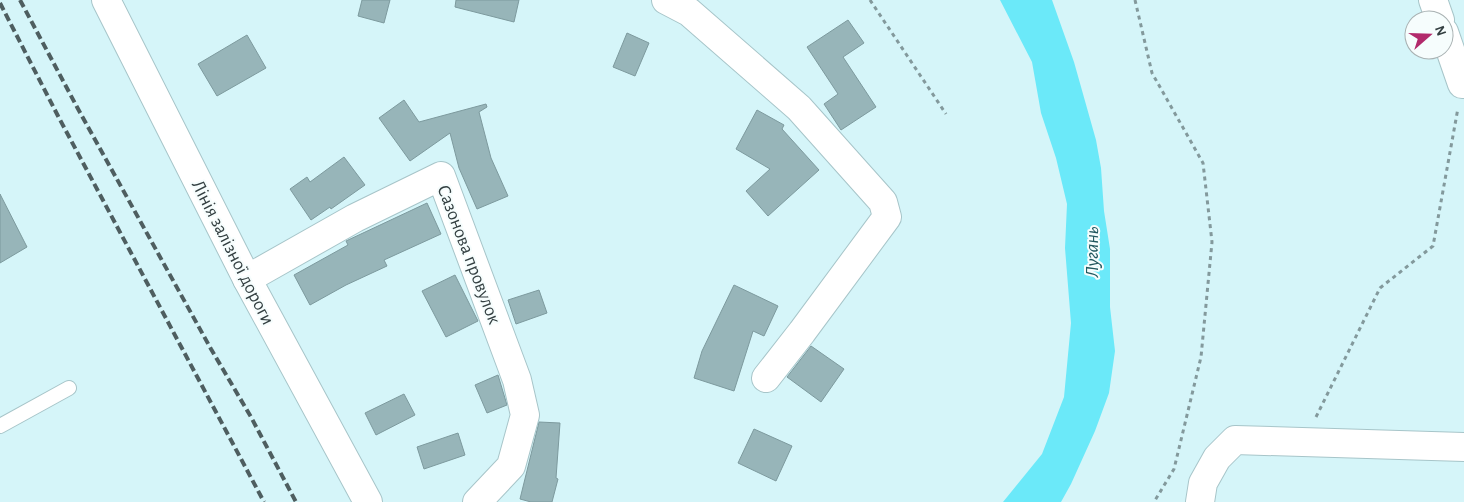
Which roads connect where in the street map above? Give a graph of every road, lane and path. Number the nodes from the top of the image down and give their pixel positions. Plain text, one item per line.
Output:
1 (106, 0) edge
2 (666, 0) edge
3 (870, 0) edge
4 (1135, 0) edge
5 (1454, 59) edge
6 (1463, 84) edge
7 (946, 114) dead end
8 (246, 279) junction
9 (766, 378) dead end
10 (69, 388) dead end
11 (0, 426) edge
12 (1303, 442) junction
13 (1464, 447) edge
14 (368, 502) edge
15 (476, 502) edge
16 (1154, 502) edge
17 (1200, 502) edge

1 - 8 street, Лінія залізної дороги
2 - 9 street
3 - 7 path
4 - 16 path
5 - 6 street
6 - 12 path
8 - 14 street, Лінія залізної дороги
8 - 15 street, Сазонова провулок
10 - 11 lane
12 - 13 street
12 - 17 street

